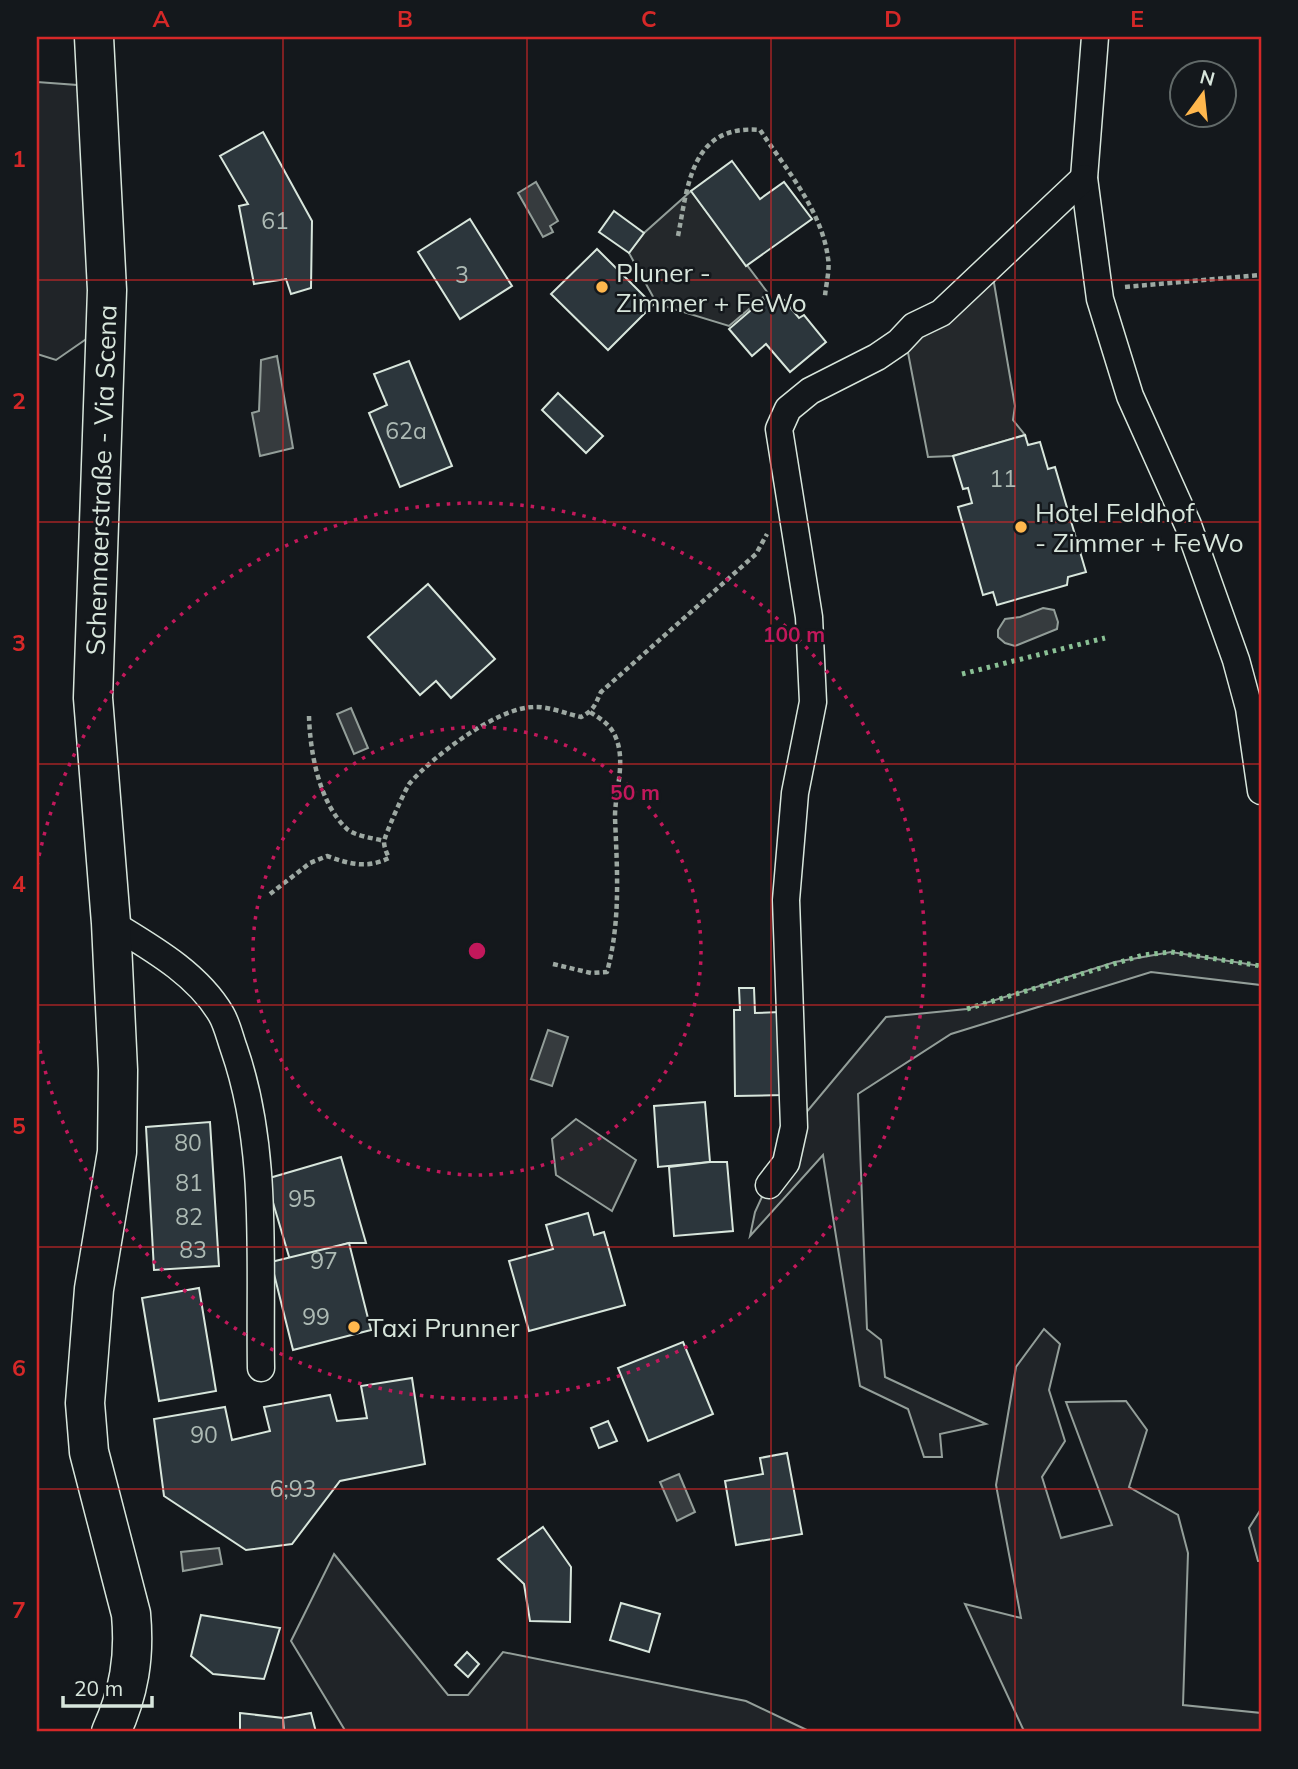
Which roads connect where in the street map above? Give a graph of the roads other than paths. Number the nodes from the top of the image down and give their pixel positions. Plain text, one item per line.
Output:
1 (94, 37) edge
2 (1095, 37) edge
3 (1084, 178) junction
4 (1261, 792) edge
5 (111, 923) junction
6 (769, 1185) dead end
7 (261, 1368) dead end
8 (117, 1720) edge

1 - 5 street, Schennaerstraße - Via Scena
2 - 3 street
3 - 4 street
3 - 6 street
5 - 7 street
5 - 8 street, Schennaerstraße - Via Scena

